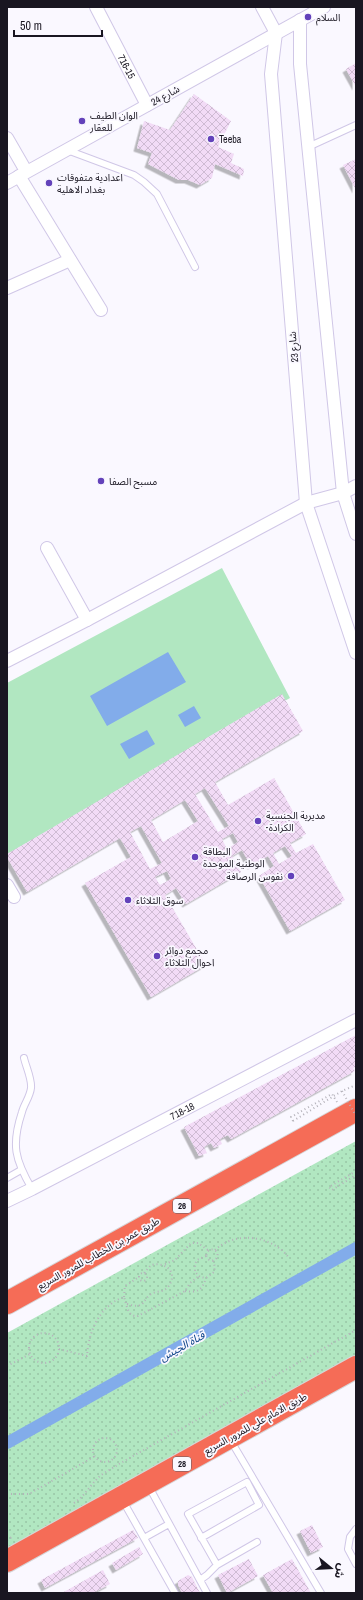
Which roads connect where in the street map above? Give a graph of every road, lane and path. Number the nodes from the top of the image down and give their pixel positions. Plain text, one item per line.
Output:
1 (96, 7) edge
2 (262, 7) edge
3 (324, 7) edge
4 (300, 20) junction
5 (276, 34) junction
6 (147, 105) junction
7 (356, 125) edge
8 (7, 138) edge
9 (308, 147) junction
10 (66, 150) junction
11 (22, 173) junction
12 (7, 183) edge
13 (70, 260) junction
14 (195, 267) dead end
15 (7, 288) edge
16 (101, 310) dead end
17 (356, 486) edge
18 (342, 493) junction
19 (306, 503) junction
20 (356, 534) edge
21 (47, 548) dead end
22 (87, 620) junction
23 (356, 653) edge
24 (7, 661) edge
25 (7, 885) edge
26 (14, 897) dead end
27 (356, 1020) edge
28 (24, 1058) dead end
29 (356, 1085) edge
30 (342, 1091) junction
31 (352, 1114) edge
32 (21, 1170) junction
33 (356, 1171) edge
34 (356, 1175) edge
35 (7, 1178) edge
36 (32, 1189) junction
37 (7, 1201) edge
38 (208, 1250) junction
39 (216, 1250) junction
40 (206, 1256) junction
41 (289, 1258) dead end
42 (213, 1260) junction
43 (165, 1264) junction
44 (144, 1273) junction
45 (199, 1276) junction
46 (139, 1278) junction
47 (206, 1278) junction
48 (185, 1291) junction
49 (124, 1297) junction
50 (7, 1303) edge
51 (126, 1304) junction
52 (356, 1330) edge
53 (58, 1349) junction
54 (30, 1354) junction
55 (7, 1366) edge
56 (356, 1367) edge
57 (229, 1438) junction
58 (95, 1456) junction
59 (147, 1483) junction
60 (7, 1494) edge
61 (122, 1497) junction
62 (72, 1505) dead end
63 (169, 1524) junction
64 (356, 1529) edge
65 (14, 1537) dead end
66 (144, 1538) junction
67 (201, 1538) junction
68 (7, 1540) edge
69 (257, 1542) dead end
70 (7, 1561) edge
71 (356, 1564) edge
72 (217, 1565) junction
73 (200, 1580) junction
74 (175, 1593) edge
75 (207, 1593) edge
76 (321, 1593) edge

1 - 6 street, 716-15
2 - 5 street
3 - 4 street, شارع 24
4 - 5 street, شارع 24
4 - 9 street
5 - 6 street, شارع 24
5 - 19 street, شارع 23
6 - 10 street, شارع 24
7 - 9 lane
8 - 11 street
9 - 18 street
10 - 11 street, شارع 24
10 - 14 lane
11 - 12 street, شارع 24
11 - 13 street
13 - 15 street
13 - 16 street
17 - 18 street
18 - 19 street
18 - 20 street
19 - 22 street
19 - 23 street, شارع 23
21 - 22 street
22 - 24 street
25 - 26 street
27 - 36 street, 718-18
28 - 32 lane
29 - 30 path, bridge
30 - 31 path, bridge
30 - 31 path, bridge
31 - 50 highway, طريق عمر بن الخطاب للمرور السريع / 26
32 - 35 lane
32 - 36 lane
33 - 34 path
36 - 37 street, 718-18
38 - 39 path
38 - 40 path
38 - 43 path
39 - 41 path
39 - 42 path
40 - 42 path
40 - 45 path
42 - 47 path
43 - 44 path
43 - 51 path
44 - 46 path
44 - 46 path
45 - 47 path
45 - 48 path
46 - 49 path
47 - 48 path
48 - 51 path
49 - 51 path
49 - 53 path
52 - 62 path
53 - 54 path
53 - 54 path
54 - 55 path
56 - 57 highway, طريق الامام علي للمرور السريع / 28
57 - 59 highway, طريق الامام علي للمرور السريع / 28
57 - 76 lane
58 - 58 path
58 - 60 path
59 - 61 highway, طريق الامام علي للمرور السريع / 28
59 - 63 lane
61 - 66 lane
61 - 70 highway, طريق الامام علي للمرور السريع / 28
63 - 66 lane
63 - 73 lane
64 - 71 lane
65 - 68 path
66 - 74 lane
67 - 67 lane
67 - 72 lane
69 - 72 lane
72 - 73 lane
73 - 75 lane

